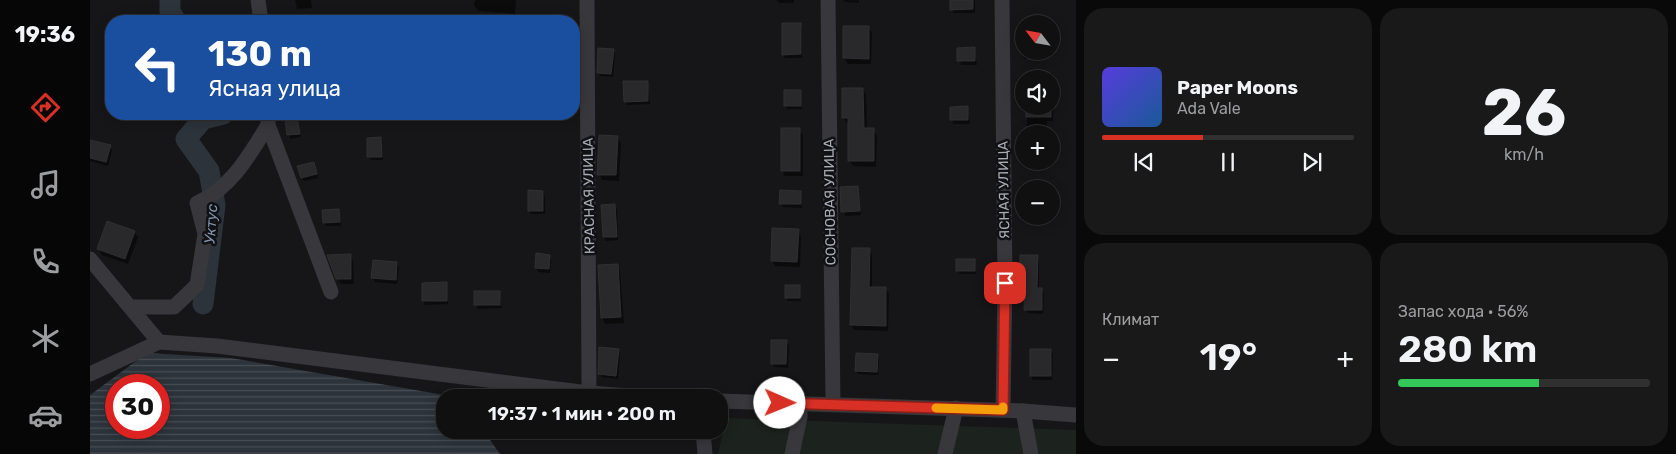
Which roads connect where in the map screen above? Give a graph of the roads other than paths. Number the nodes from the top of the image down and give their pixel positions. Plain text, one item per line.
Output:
1 (258, 0) edge
2 (587, 0) edge
3 (828, 0) edge
4 (1002, 0) edge
5 (260, 15) edge
6 (267, 120) edge
7 (268, 120) edge
8 (90, 259) edge
9 (331, 292) dead end
10 (132, 307) junction
11 (159, 342) junction
12 (90, 374) edge
13 (565, 389) edge
14 (589, 389) edge
15 (728, 401) edge
16 (800, 403) junction
17 (833, 404) junction
18 (956, 408) junction
19 (1003, 410) junction
20 (1023, 411) junction
21 (1076, 414) edge
22 (704, 439) edge
23 (705, 454) edge
24 (792, 454) edge
25 (945, 454) edge
26 (1031, 454) edge

1 - 5 street
2 - 14 street, КРАСНАЯ УЛИЦА
3 - 17 street, СОСНОВАЯ УЛИЦА
4 - 19 street, ЯСНАЯ УЛИЦА
6 - 10 street
7 - 9 street
8 - 10 street
10 - 11 street
11 - 12 street
11 - 13 street
15 - 16 street
16 - 17 street
16 - 24 street
17 - 18 street
18 - 19 street
18 - 25 street
19 - 20 street
20 - 21 street
20 - 26 street
22 - 23 street

